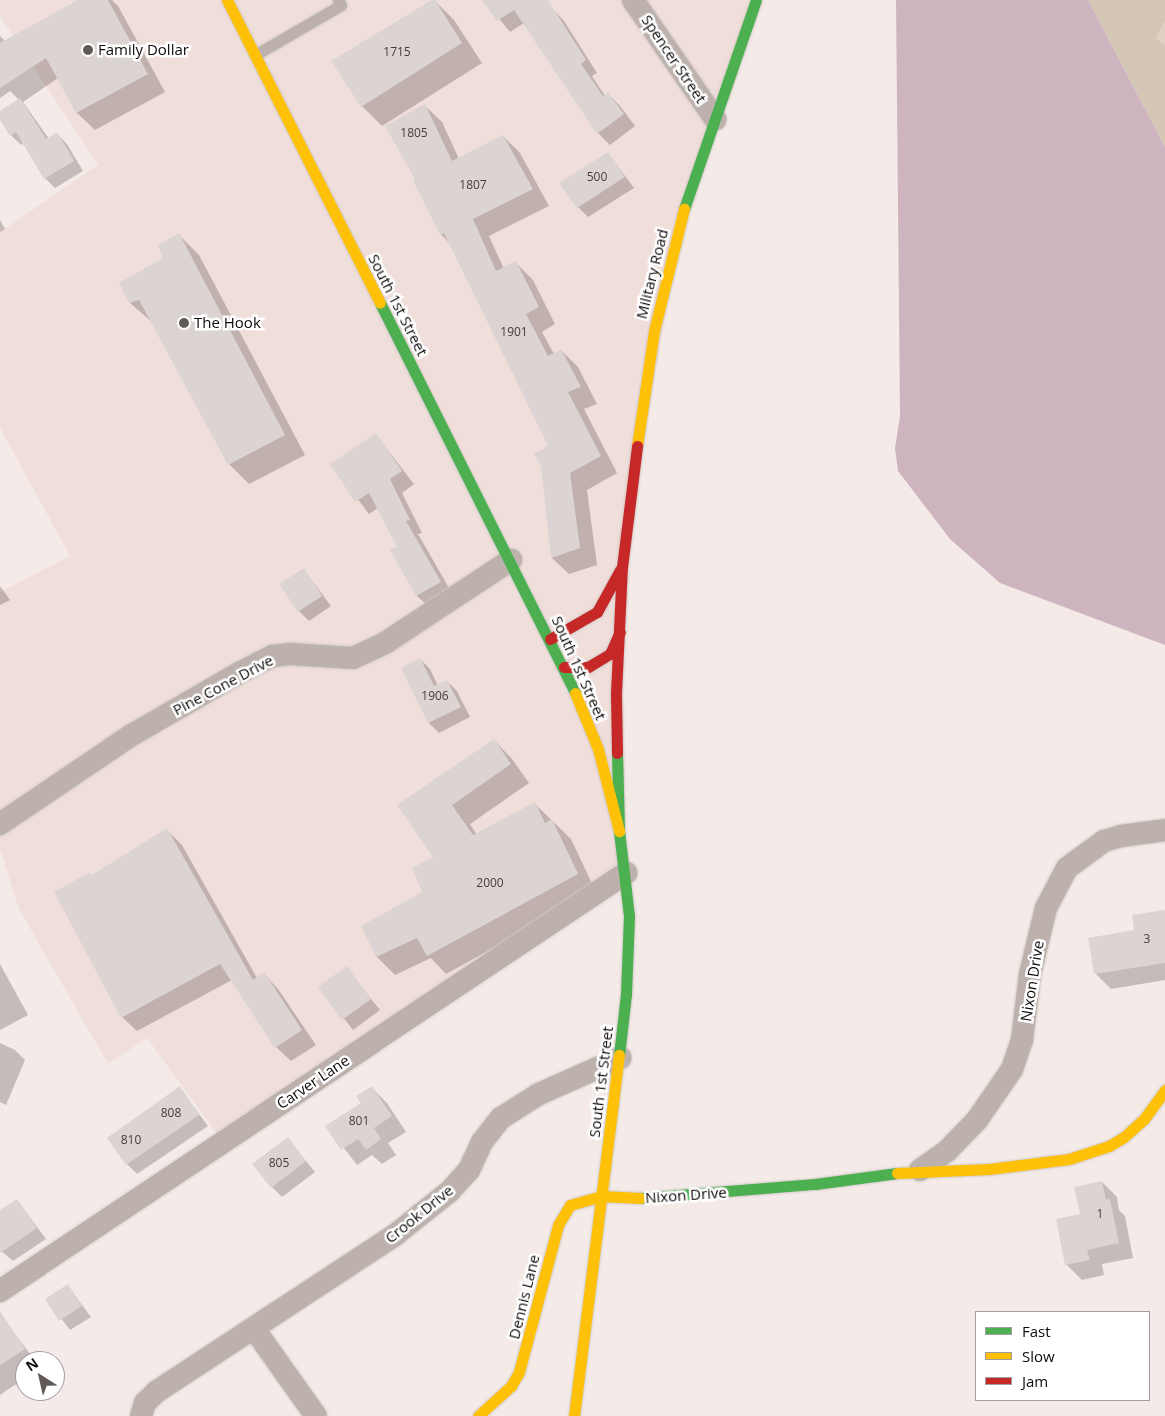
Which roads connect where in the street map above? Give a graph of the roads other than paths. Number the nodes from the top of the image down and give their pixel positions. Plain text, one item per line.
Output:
1 (227, 0) edge
2 (338, 0) edge
3 (633, 0) edge
4 (756, 0) edge
5 (255, 55) junction
6 (715, 119) junction
7 (511, 560) junction
8 (622, 566) junction
9 (622, 618) junction
10 (550, 639) junction
11 (564, 667) junction
12 (0, 824) edge
13 (1165, 830) edge
14 (619, 831) junction
15 (626, 873) junction
16 (620, 1058) junction
17 (1165, 1090) edge
18 (920, 1170) junction
19 (601, 1196) junction
20 (0, 1291) edge
21 (255, 1330) junction
22 (141, 1416) edge
23 (316, 1416) edge
24 (478, 1416) edge
25 (574, 1416) edge

1 - 5 street, South 1st Street
2 - 5 lane
3 - 6 street, Spencer Street
4 - 6 street, Military Road
5 - 7 street, South 1st Street
6 - 8 street, Military Road
7 - 10 street, South 1st Street
7 - 12 street, Pine Cone Drive
8 - 9 street, Military Road
8 - 10 street, Military Road
9 - 11 street, Military Road
9 - 14 street, Military Road
10 - 11 street, South 1st Street
11 - 14 street, South 1st Street
13 - 18 street, Nixon Drive
14 - 15 street, South 1st Street
15 - 16 street, South 1st Street
15 - 20 street, Carver Lane
16 - 19 street, South 1st Street
16 - 21 street, Crook Drive
17 - 18 street, Nixon Drive
18 - 19 street, Nixon Drive
19 - 24 street, Dennis Lane
19 - 25 street, South 1st Street
21 - 22 street, Crook Drive
21 - 23 street

